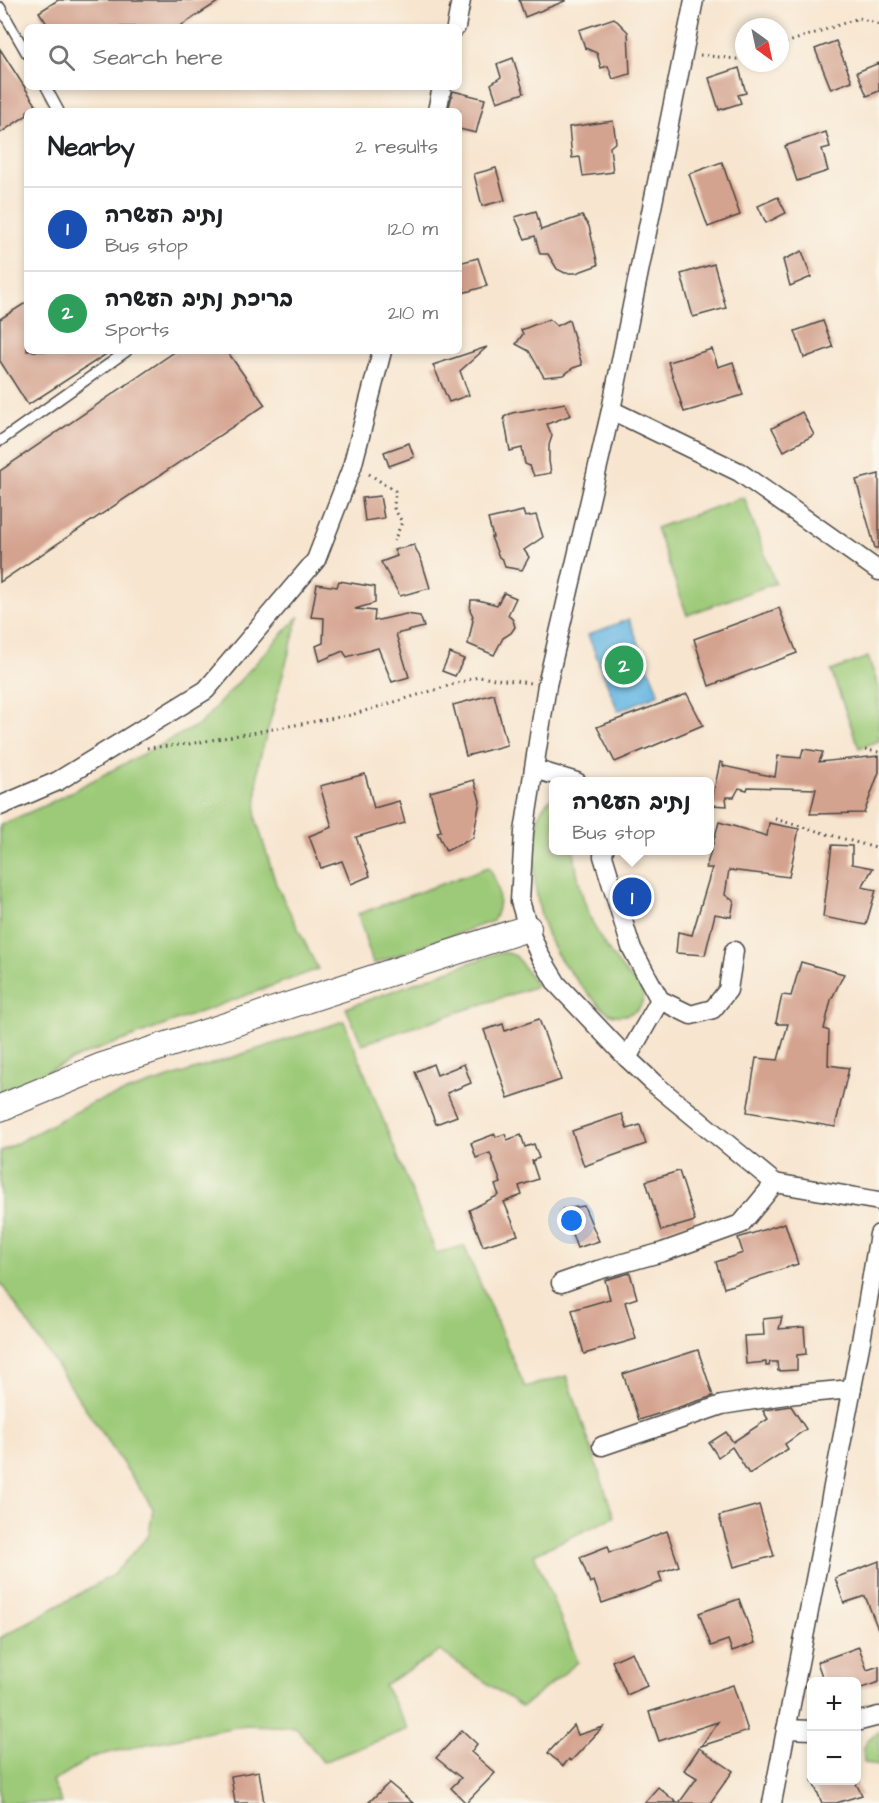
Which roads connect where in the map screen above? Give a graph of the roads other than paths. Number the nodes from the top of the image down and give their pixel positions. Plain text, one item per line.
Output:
1 (462, 0) edge
2 (694, 0) edge
3 (0, 7) edge
4 (457, 24) edge
5 (24, 49) edge
6 (48, 90) edge
7 (441, 90) edge
8 (57, 108) edge
9 (438, 108) edge
10 (123, 354) edge
11 (381, 354) edge
12 (611, 410) junction
13 (0, 441) edge
14 (879, 571) edge
15 (534, 769) junction
16 (560, 777) edge
17 (0, 806) edge
18 (603, 855) edge
19 (528, 928) junction
20 (734, 951) dead end
21 (660, 1000) junction
22 (627, 1058) junction
23 (0, 1108) edge
24 (775, 1183) junction
25 (879, 1201) edge
26 (879, 1234) edge
27 (561, 1283) dead end
28 (852, 1389) junction
29 (602, 1446) dead end
30 (879, 1716) edge
31 (861, 1721) edge
32 (786, 1729) junction
33 (807, 1730) edge
34 (772, 1803) edge

1 - 4 street
2 - 12 street
3 - 5 lane
6 - 8 lane
7 - 9 street
10 - 13 lane
11 - 17 street
12 - 14 street
12 - 15 street
15 - 16 street
15 - 19 street
18 - 21 street
19 - 22 street
19 - 23 street
20 - 21 street
21 - 22 street
22 - 24 street
24 - 25 street
24 - 27 street
26 - 28 street
28 - 29 street
28 - 32 street
30 - 31 street
32 - 33 street
32 - 34 street

